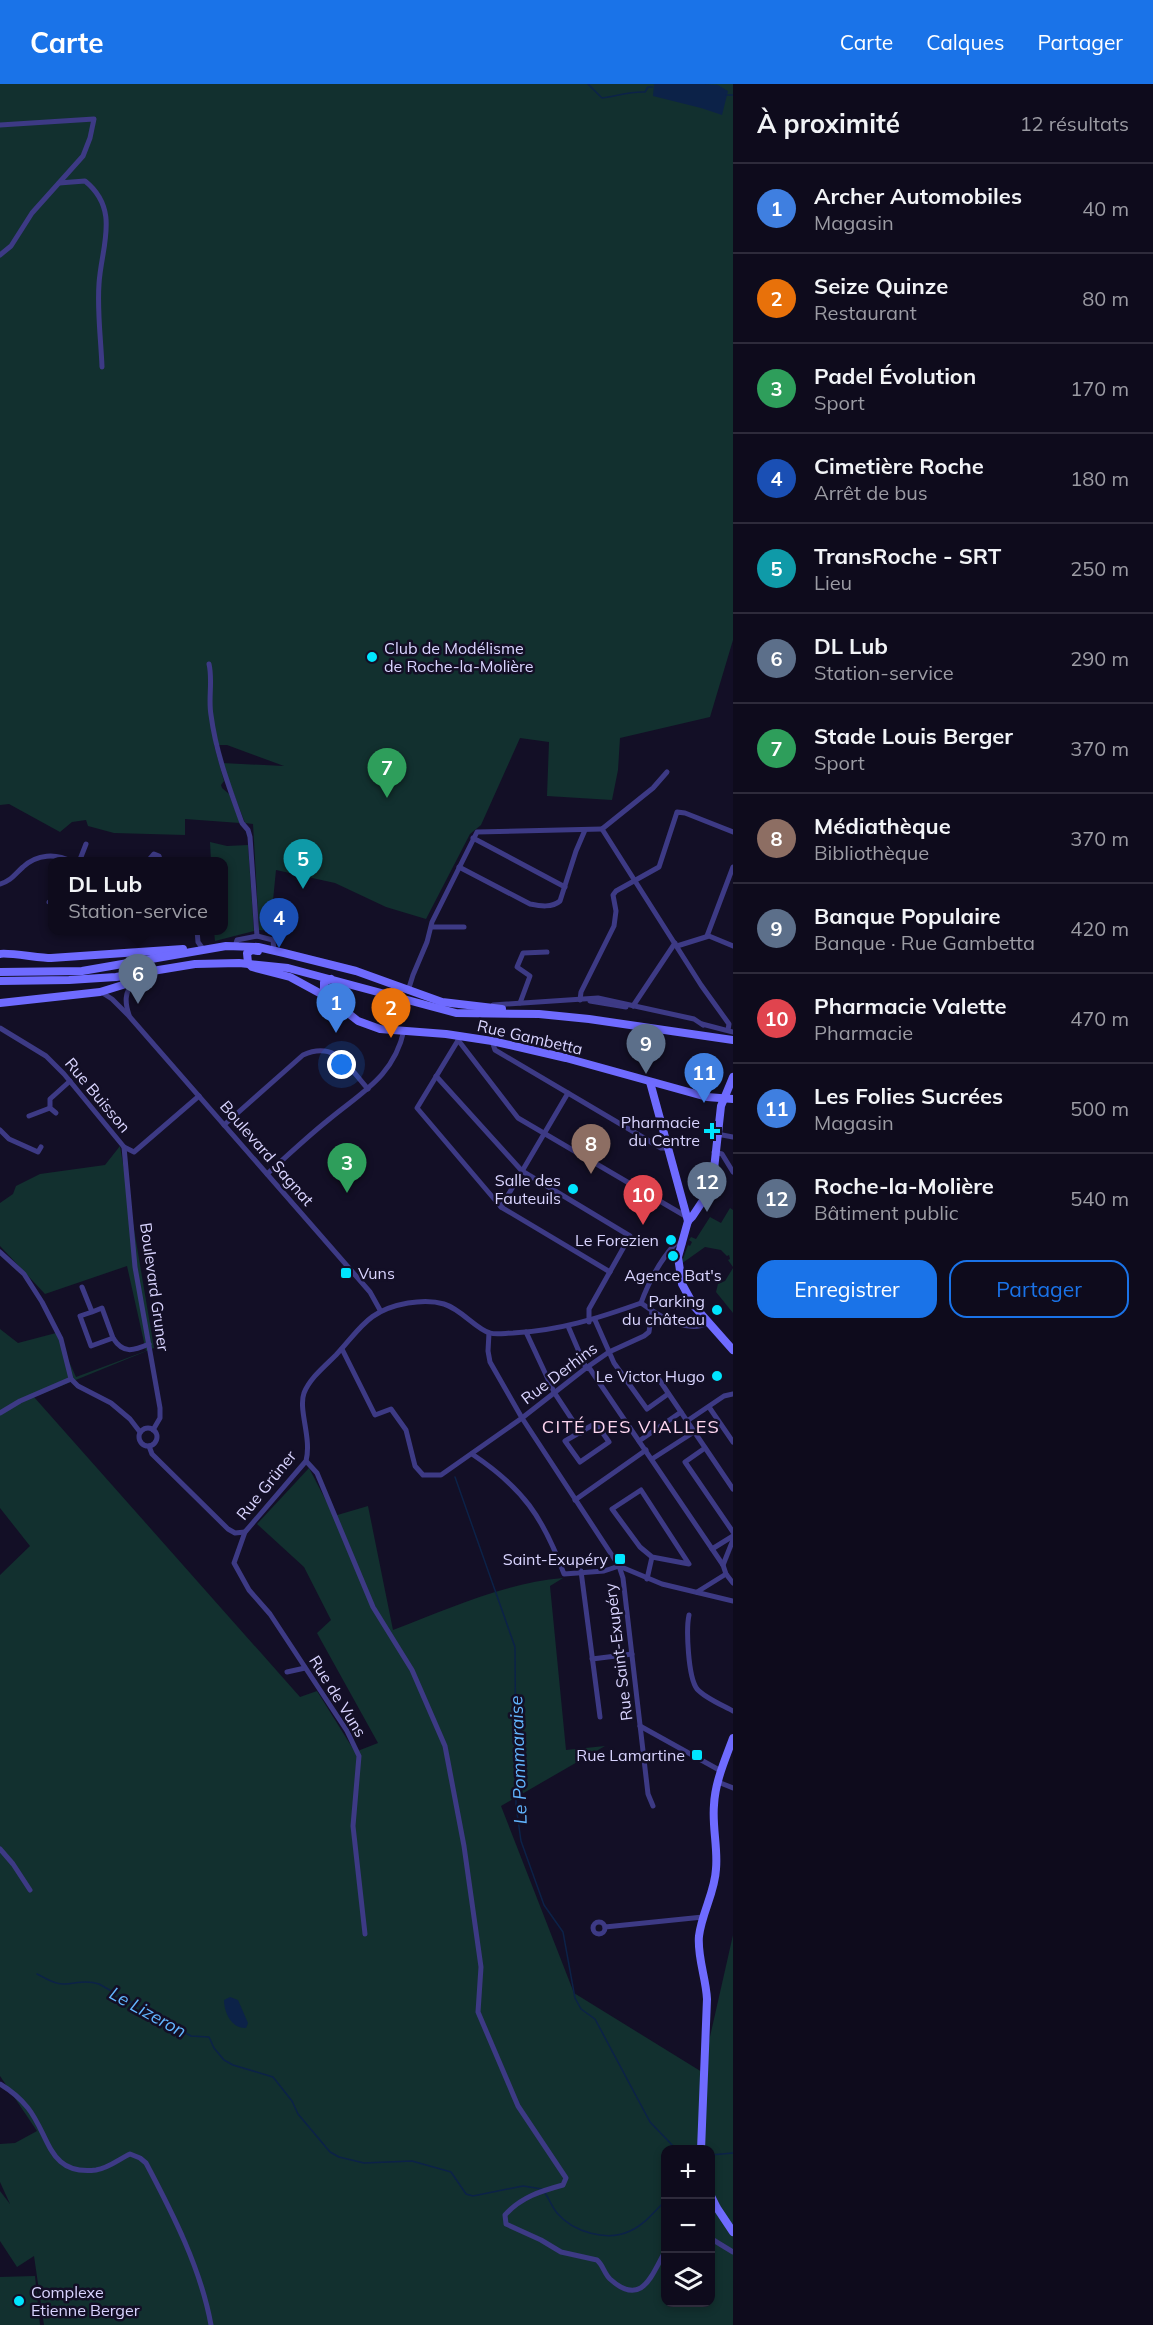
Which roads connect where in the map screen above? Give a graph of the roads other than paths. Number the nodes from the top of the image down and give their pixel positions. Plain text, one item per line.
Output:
1 (0, 125) edge
2 (59, 183) junction
3 (0, 255) edge
4 (102, 367) dead end
5 (209, 664) dead end
6 (667, 772) dead end
7 (585, 830) junction
8 (602, 830) junction
9 (733, 832) edge
10 (474, 838) junction
11 (86, 844) dead end
12 (58, 857) edge
13 (81, 857) edge
14 (459, 867) junction
15 (733, 867) edge
16 (636, 882) junction
17 (0, 884) edge
18 (565, 888) junction
19 (432, 927) junction
20 (464, 927) dead end
21 (197, 935) edge
22 (257, 936) junction
23 (707, 936) junction
24 (676, 944) junction
25 (226, 946) junction
26 (235, 946) junction
27 (733, 946) edge
28 (203, 950) junction
29 (274, 951) junction
30 (547, 952) dead end
31 (0, 954) edge
32 (250, 965) junction
33 (333, 965) junction
34 (179, 967) junction
35 (0, 972) edge
36 (331, 979) junction
37 (0, 981) edge
38 (136, 981) junction
39 (408, 991) junction
40 (100, 992) junction
41 (580, 1000) junction
42 (333, 1001) junction
43 (0, 1003) edge
44 (520, 1003) junction
45 (477, 1007) junction
46 (632, 1007) junction
47 (129, 1016) junction
48 (590, 1018) junction
49 (0, 1028) edge
50 (404, 1030) junction
51 (731, 1031) edge
52 (458, 1039) junction
53 (733, 1040) edge
54 (492, 1041) junction
55 (436, 1076) junction
56 (733, 1077) edge
57 (70, 1081) junction
58 (650, 1082) junction
59 (368, 1089) junction
60 (568, 1094) junction
61 (198, 1096) junction
62 (729, 1098) edge
63 (50, 1108) junction
64 (56, 1113) dead end
65 (29, 1116) dead end
66 (224, 1125) junction
67 (0, 1130) edge
68 (544, 1134) junction
69 (717, 1134) junction
70 (733, 1137) edge
71 (124, 1146) junction
72 (41, 1147) dead end
73 (668, 1148) junction
74 (714, 1152) junction
75 (522, 1171) junction
76 (733, 1172) edge
77 (267, 1174) junction
78 (501, 1207) junction
79 (688, 1219) junction
80 (683, 1244) junction
81 (0, 1252) edge
82 (610, 1272) junction
83 (82, 1287) dead end
84 (641, 1303) junction
85 (380, 1310) junction
86 (652, 1311) junction
87 (92, 1312) junction
88 (592, 1321) junction
89 (708, 1323) junction
90 (568, 1326) junction
91 (526, 1332) junction
92 (489, 1333) junction
93 (113, 1338) junction
94 (149, 1344) junction
95 (342, 1349) junction
96 (733, 1350) edge
97 (609, 1352) junction
98 (586, 1368) junction
99 (658, 1378) dead end
100 (71, 1379) junction
101 (554, 1392) junction
102 (668, 1394) junction
103 (733, 1394) edge
104 (709, 1407) junction
105 (681, 1412) junction
106 (0, 1413) edge
107 (522, 1418) junction
108 (687, 1421) junction
109 (153, 1430) junction
110 (140, 1432) junction
111 (694, 1432) junction
112 (581, 1433) junction
113 (639, 1441) junction
114 (733, 1442) edge
115 (149, 1446) junction
116 (705, 1448) junction
117 (646, 1450) junction
118 (472, 1454) junction
119 (652, 1459) junction
120 (306, 1461) junction
121 (733, 1489) edge
122 (575, 1500) junction
123 (245, 1532) junction
124 (733, 1536) edge
125 (712, 1549) junction
126 (652, 1557) junction
127 (234, 1563) joint
128 (723, 1565) junction
129 (619, 1566) junction
130 (581, 1571) junction
131 (726, 1574) junction
132 (647, 1579) junction
133 (733, 1583) edge
134 (696, 1592) junction
135 (733, 1601) edge
136 (689, 1615) dead end
137 (632, 1654) junction
138 (592, 1659) junction
139 (305, 1668) junction
140 (287, 1672) dead end
141 (733, 1711) edge
142 (600, 1717) dead end
143 (640, 1726) junction
144 (733, 1738) edge
145 (721, 1771) junction
146 (718, 1782) junction
147 (733, 1788) edge
148 (653, 1806) dead end
149 (0, 1849) edge
150 (30, 1890) dead end
151 (703, 1917) junction
152 (605, 1927) dead end
153 (365, 1934) dead end
154 (0, 2084) edge
155 (701, 2145) edge
156 (713, 2199) edge
157 (733, 2232) edge
158 (715, 2241) edge
159 (733, 2252) edge
160 (664, 2253) edge
161 (211, 2325) edge

1 - 2 street
2 - 3 street
2 - 4 street
5 - 22 street
6 - 8 street
7 - 8 street
7 - 10 street
7 - 18 street
8 - 16 street
9 - 16 street
10 - 14 street
10 - 18 street
11 - 13 street
12 - 17 street
14 - 18 street
14 - 19 street
15 - 23 street
16 - 24 street
16 - 41 street
19 - 20 street
19 - 39 street
21 - 28 street
22 - 26 street
22 - 29 street
23 - 24 street
23 - 27 street
24 - 46 street
24 - 51 street
25 - 26 main road
25 - 28 main road
25 - 34 main road
26 - 29 main road
28 - 31 main road
28 - 35 main road
29 - 33 main road
30 - 44 street
32 - 33 main road
32 - 34 main road
32 - 36 main road
32 - 42 main road, Rue Gambetta
33 - 39 main road
34 - 37 main road
34 - 38 main road
36 - 42 main road
36 - 48 main road
38 - 40 main road
38 - 47 street
39 - 45 main road
40 - 43 main road
40 - 47 street, Boulevard Sagnat
41 - 44 street
41 - 46 street
42 - 50 main road, Rue Gambetta
44 - 45 street
45 - 48 main road
46 - 51 street
47 - 61 street, Boulevard Sagnat
48 - 53 main road
49 - 57 street, Rue Buisson
50 - 52 main road, Rue Gambetta
50 - 59 street
52 - 54 main road, Rue Gambetta
52 - 55 street
52 - 68 street
54 - 58 main road, Rue Gambetta
54 - 60 street
55 - 75 street
55 - 78 street
56 - 62 main road
57 - 63 street
57 - 71 street, Rue Buisson
58 - 62 main road, Rue Gambetta
58 - 73 main road
59 - 66 street
59 - 77 street
60 - 68 street
60 - 73 street
61 - 66 street, Boulevard Sagnat
61 - 71 street, Rue Buisson
62 - 69 main road
63 - 64 street
63 - 65 street
66 - 77 street, Boulevard Sagnat
67 - 72 street
68 - 75 street
68 - 79 street
69 - 70 street
69 - 74 main road
71 - 94 street, Boulevard Gruner
73 - 79 main road
74 - 76 street
74 - 79 main road
75 - 78 street
75 - 82 street
77 - 85 street, Boulevard Sagnat
78 - 82 street
79 - 80 main road
80 - 84 street
80 - 89 main road
81 - 100 street
82 - 88 street
83 - 87 street
84 - 86 street
84 - 88 street
85 - 92 street
85 - 95 street, Rue Grüner
86 - 89 street
86 - 97 street, Rue Derhins
87 - 93 street
87 - 93 street
88 - 90 street
88 - 97 street
89 - 96 main road
90 - 91 street
90 - 98 street
91 - 92 street
91 - 101 street
92 - 107 street
93 - 94 street
94 - 109 street, Boulevard Gruner
95 - 118 street, Rue Derhins
95 - 120 street, Rue Grüner
97 - 98 street, Rue Derhins
97 - 102 street
98 - 101 street, Rue Derhins
98 - 113 street
99 - 102 street
100 - 106 street
100 - 110 street
101 - 107 street, Rue Derhins
101 - 112 street
102 - 105 street
103 - 104 street
104 - 108 street
104 - 114 street
105 - 108 street
105 - 113 street
107 - 118 street, Rue Derhins
107 - 122 street
108 - 111 street
109 - 110 street
109 - 115 street
110 - 115 street
111 - 116 street
111 - 119 street
112 - 112 street
113 - 117 street
115 - 123 street
116 - 121 street
116 - 124 street
117 - 119 street
117 - 122 street
118 - 130 street
119 - 125 street
120 - 123 street, Rue Grüner
120 - 160 street
122 - 129 street
123 - 127 street, Rue Grüner
124 - 125 street
124 - 128 street
125 - 128 street
126 - 126 street
126 - 132 street
127 - 139 street, Rue de Vuns
128 - 131 street
129 - 130 street
129 - 132 street
129 - 137 street, Rue Saint-Exupéry
130 - 138 street
131 - 133 street
131 - 134 street
132 - 134 street
134 - 135 street
136 - 141 street
137 - 138 street
137 - 143 street, Rue Saint-Exupéry
138 - 142 street
139 - 140 street
139 - 153 street, Rue de Vuns
143 - 145 street
143 - 148 street, Rue Saint-Exupéry
144 - 145 main road
145 - 146 main road
146 - 147 street
146 - 151 main road
149 - 150 street
151 - 152 street
151 - 155 main road
154 - 161 street
156 - 157 main road
158 - 159 street

